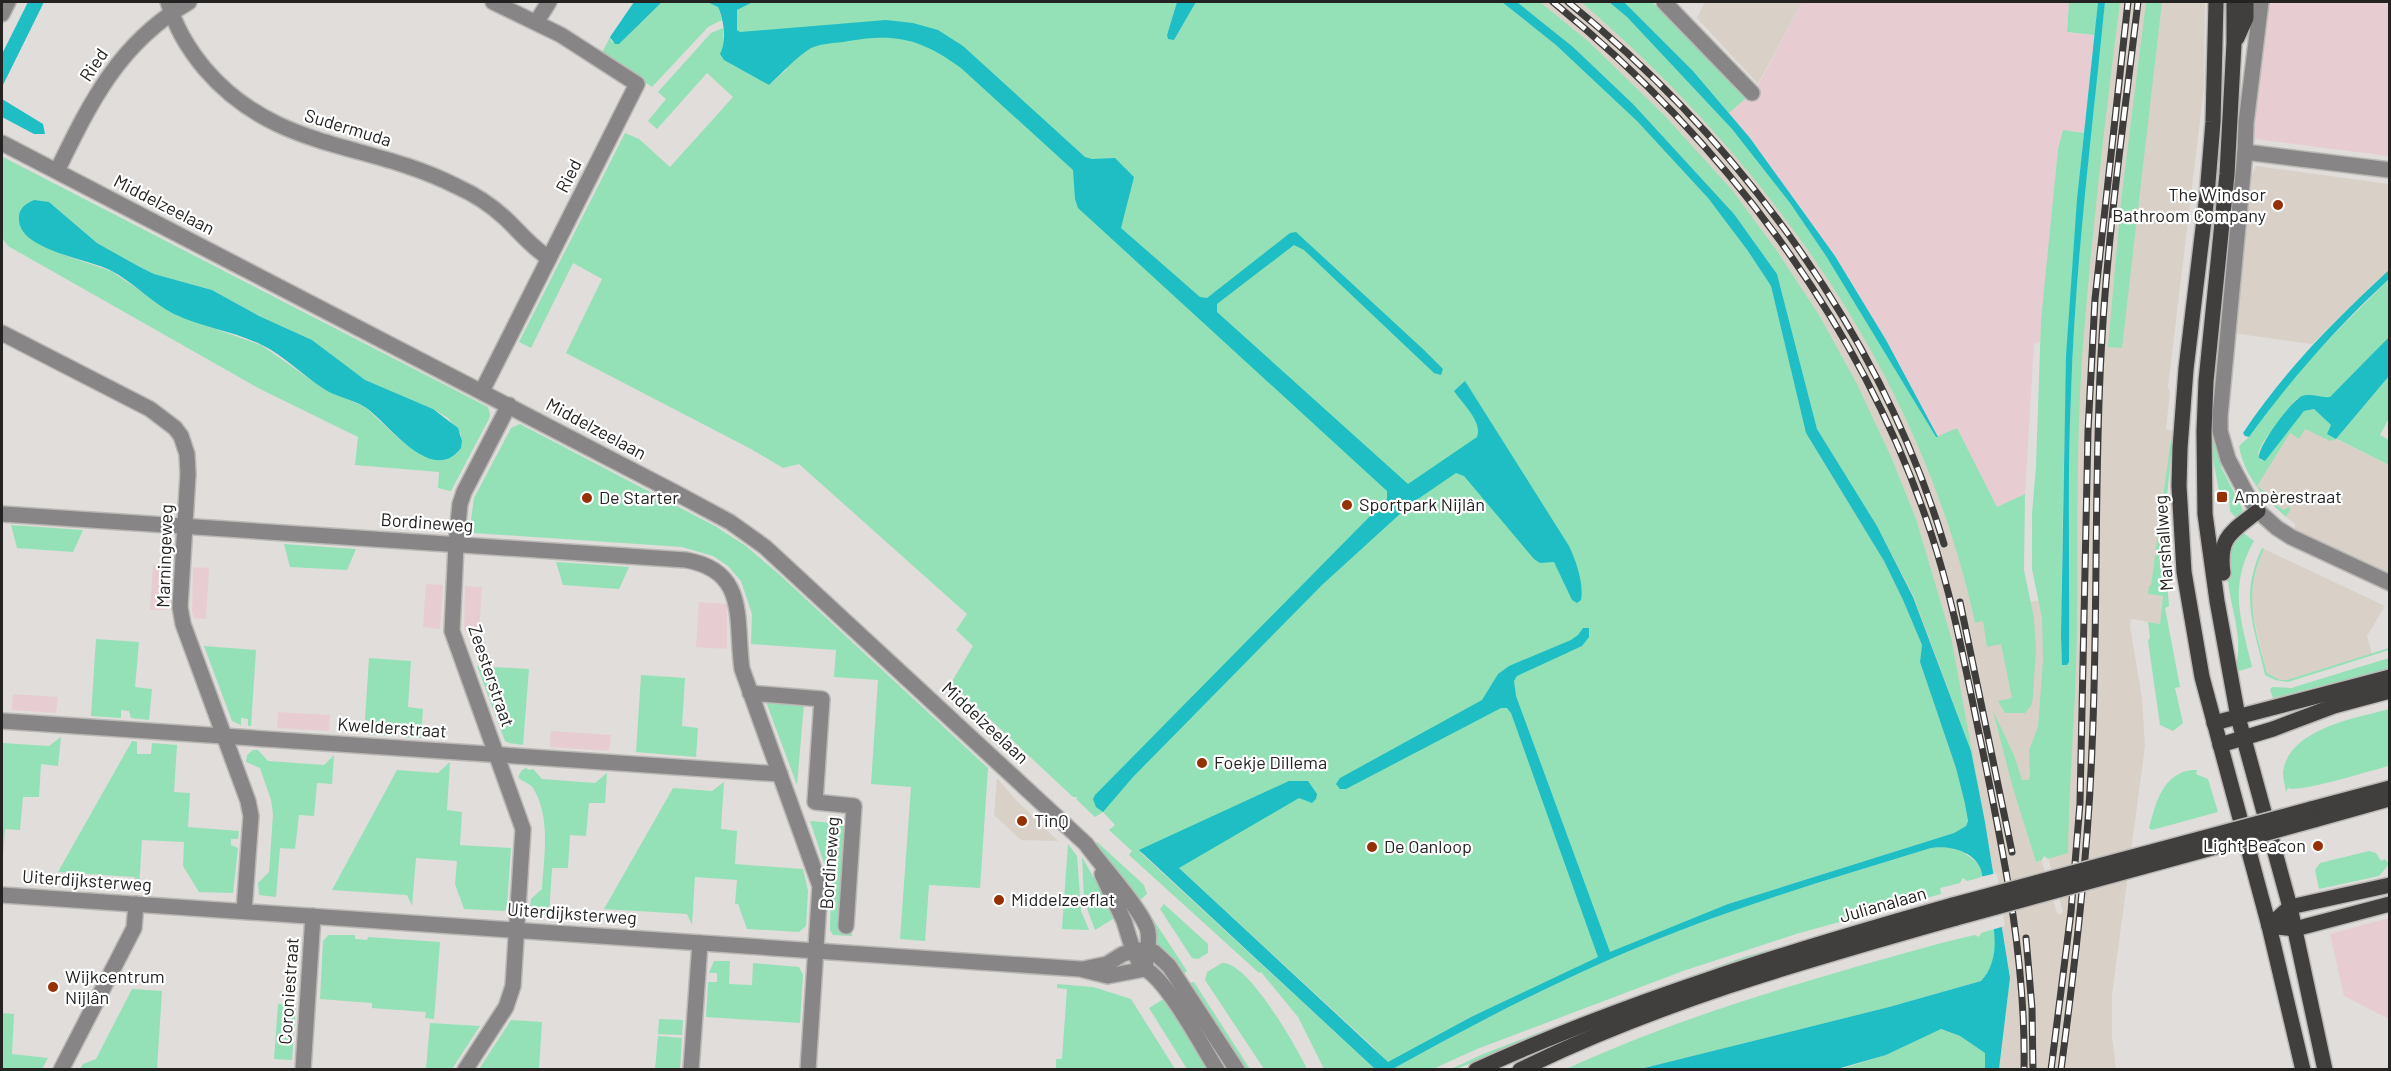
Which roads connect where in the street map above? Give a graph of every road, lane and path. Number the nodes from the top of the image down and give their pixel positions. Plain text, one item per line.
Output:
1 (8, 2) edge
2 (189, 2) edge
3 (494, 2) edge
4 (549, 2) edge
5 (1664, 2) edge
6 (2216, 2) edge
7 (2234, 2) edge
8 (2246, 2) edge
9 (2261, 2) edge
10 (170, 7) edge
11 (2, 15) edge
12 (537, 21) junction
13 (2234, 43) junction
14 (1752, 93) dead end
15 (2, 143) edge
16 (2245, 152) junction
17 (2390, 170) edge
18 (57, 171) junction
19 (549, 258) junction
20 (2, 333) edge
21 (482, 391) junction
22 (509, 405) junction
23 (2258, 511) junction
24 (2, 514) edge
25 (184, 526) junction
26 (456, 545) junction
27 (2390, 583) edge
28 (2217, 601) junction
29 (2390, 677) edge
30 (2390, 691) edge
31 (750, 693) junction
32 (2238, 717) junction
33 (2, 721) edge
34 (2214, 723) junction
35 (224, 736) junction
36 (2243, 739) junction
37 (2220, 745) junction
38 (498, 755) junction
39 (780, 774) junction
40 (2390, 788) edge
41 (2390, 798) edge
42 (815, 802) junction
43 (793, 809) junction
44 (2312, 814) junction
45 (2390, 885) edge
46 (2, 895) edge
47 (136, 904) junction
48 (2390, 904) edge
49 (2290, 908) junction
50 (244, 911) junction
51 (1955, 911) junction
52 (314, 916) junction
53 (846, 926) dead end
54 (2269, 926) junction
55 (2295, 929) junction
56 (517, 930) junction
57 (700, 943) junction
58 (1140, 950) junction
59 (816, 951) junction
60 (1080, 969) junction
61 (1141, 969) junction
62 (61, 1070) edge
63 (303, 1070) edge
64 (465, 1070) edge
65 (691, 1070) edge
66 (808, 1070) edge
67 (1217, 1070) edge
68 (1237, 1070) edge
69 (1476, 1070) edge
70 (1520, 1070) edge
71 (2304, 1070) edge
72 (2325, 1070) edge

1 - 11 street
2 - 10 street, Ried
3 - 12 street, Ried
4 - 12 street
5 - 14 street
6 - 34 main road, Marshallweg
7 - 13 main road
8 - 13 main road
9 - 16 street
10 - 18 street, Ried
10 - 19 street, Sudermuda
12 - 19 street, Ried
13 - 28 main road
15 - 18 street, Middelzeelaan
16 - 17 street
16 - 23 street
18 - 21 street, Middelzeelaan
19 - 21 street, Ried
20 - 25 street, Marningeweg
21 - 22 street, Middelzeelaan
22 - 26 street, Zeesterstraat
22 - 58 street, Middelzeelaan
23 - 27 street
23 - 28 main road
24 - 25 street, Bordineweg
25 - 26 street, Bordineweg
25 - 35 street, Marningeweg
26 - 31 street, Bordineweg
26 - 38 street, Zeesterstraat
28 - 32 main road
29 - 32 main road
30 - 36 main road
31 - 39 street, Bordineweg
31 - 42 street, Bordineweg
32 - 34 main road
32 - 36 main road
33 - 35 street, Kwelderstraat
34 - 37 main road, Marshallweg
35 - 38 street, Kwelderstraat
35 - 50 street, Marningeweg
36 - 37 main road
36 - 49 main road
37 - 54 main road, Marshallweg
38 - 39 street, Kwelderstraat
38 - 56 street, Zeesterstraat
39 - 43 street, Bordineweg
40 - 44 main road
41 - 44 main road
42 - 43 street, Bordineweg
42 - 53 street, Bordineweg
43 - 59 street, Bordineweg
44 - 51 main road, Julianalaan, bridge
45 - 49 main road
46 - 47 street, Uiterdijksterweg
47 - 50 street, Uiterdijksterweg
47 - 62 street
48 - 55 main road
49 - 54 main road
49 - 55 main road
50 - 52 street, Uiterdijksterweg
51 - 69 main road, Julianalaan
51 - 70 main road, Julianalaan
52 - 56 street, Uiterdijksterweg
52 - 63 street, Coroniestraat
54 - 55 main road
54 - 71 main road, Marshallweg
55 - 72 main road
56 - 57 street, Uiterdijksterweg
56 - 64 street, Zeesterstraat
57 - 59 street, Uiterdijksterweg
57 - 65 street
58 - 60 street
58 - 61 street, Middelzeelaan
58 - 68 street
59 - 60 street, Uiterdijksterweg
59 - 66 street, Bordineweg
60 - 61 street, Uiterdijksterweg
61 - 67 street

